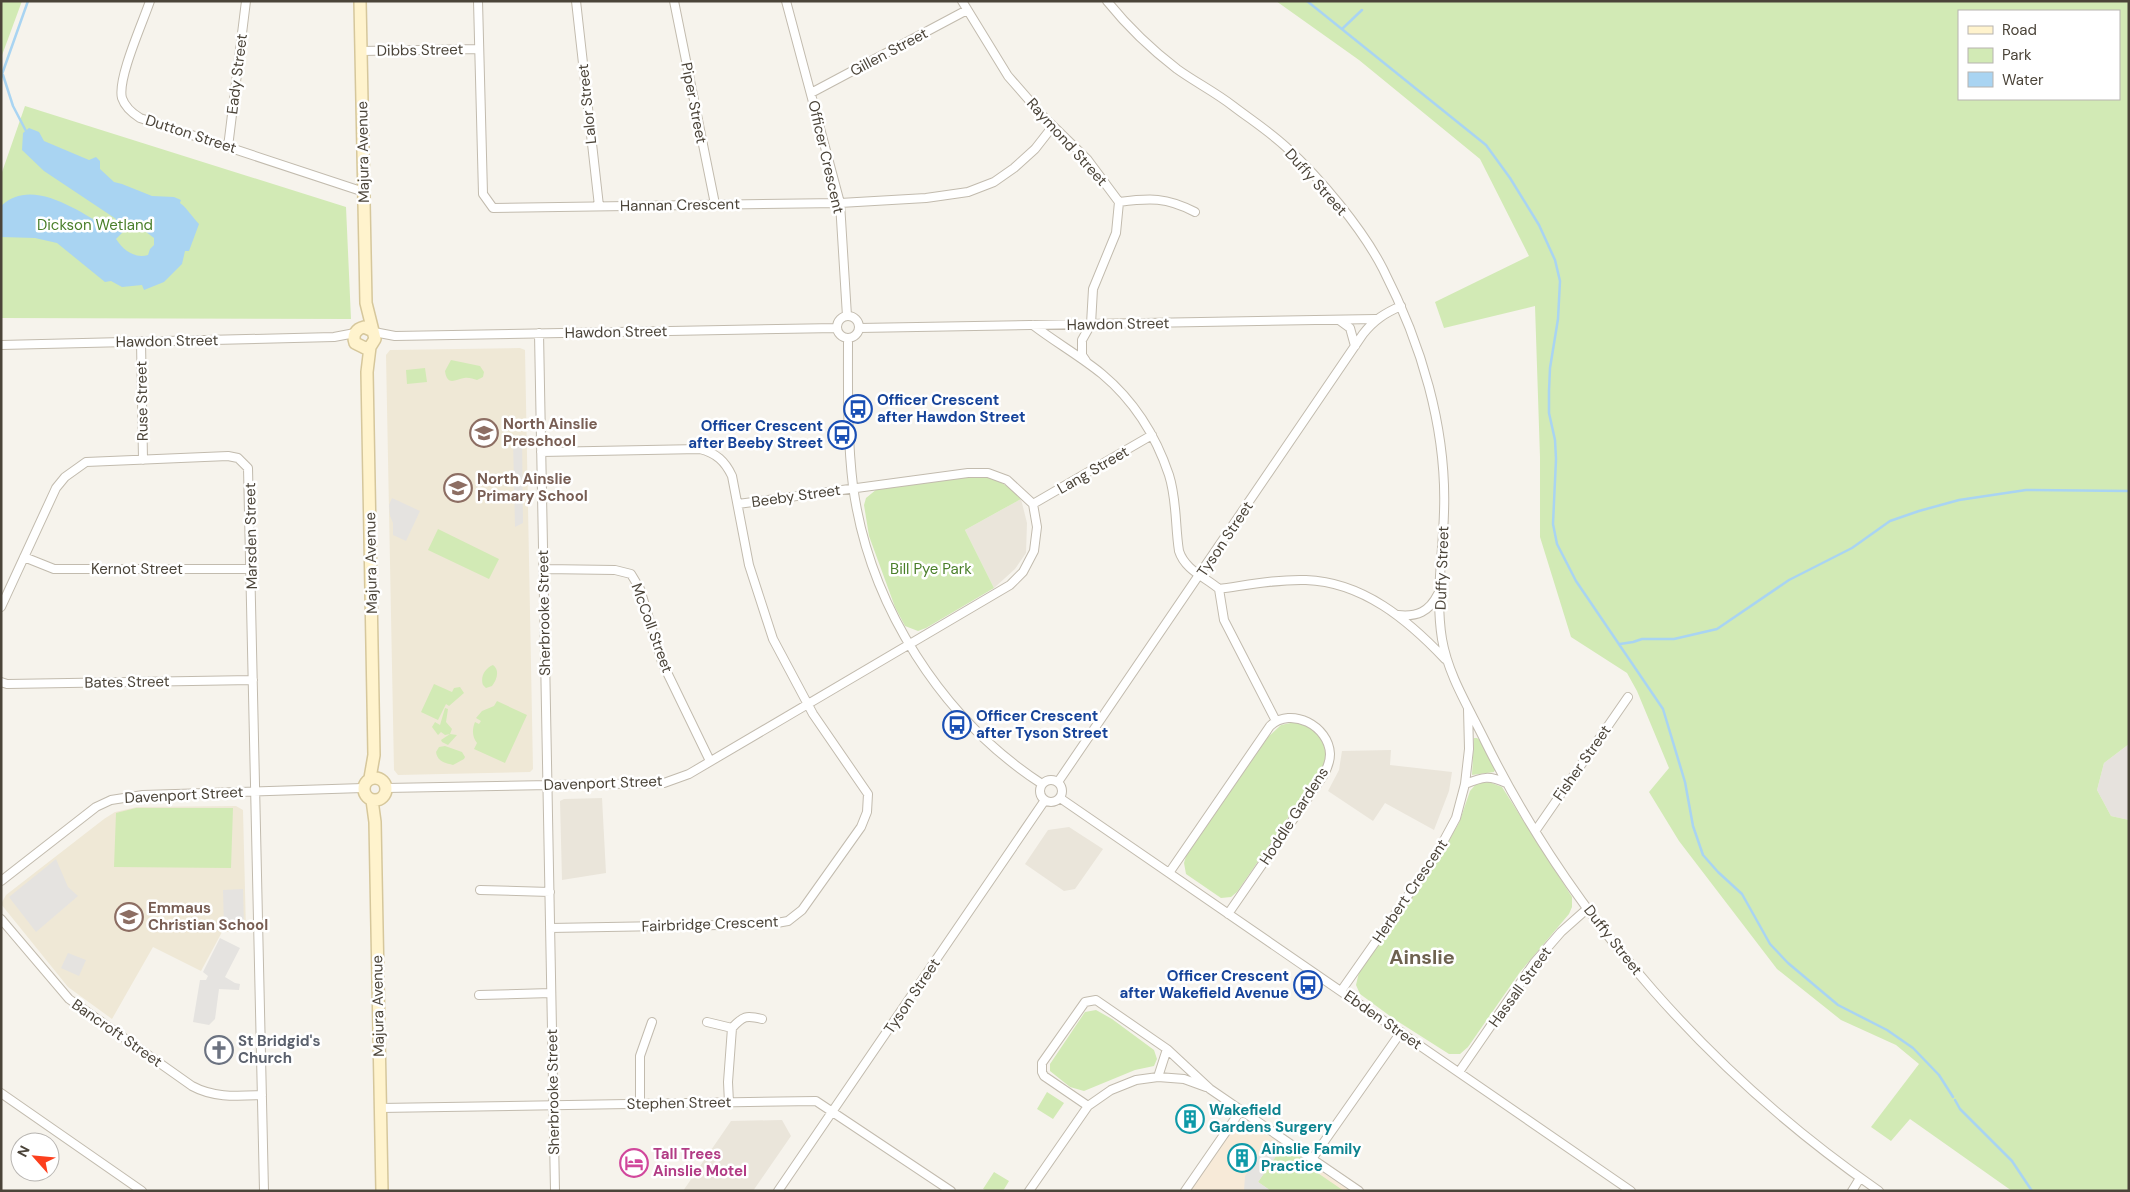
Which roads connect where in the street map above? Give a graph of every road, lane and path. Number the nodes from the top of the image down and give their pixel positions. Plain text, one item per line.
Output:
1 (150, 1) edge
2 (246, 1) edge
3 (360, 1) edge
4 (478, 1) edge
5 (576, 1) edge
6 (674, 1) edge
7 (786, 1) edge
8 (962, 1) edge
9 (1108, 1) edge
10 (967, 10) junction
11 (479, 49) junction
12 (361, 51) junction
13 (811, 93) junction
14 (1052, 126) junction
15 (228, 147) junction
16 (364, 192) junction
17 (1119, 202) junction
18 (840, 203) junction
19 (715, 204) junction
20 (599, 206) junction
21 (1195, 212) dead end
22 (366, 303) junction
23 (1401, 306) junction
24 (847, 316) junction
25 (1376, 319) junction
26 (1339, 320) junction
27 (1091, 324) junction
28 (1033, 325) junction
29 (837, 328) junction
30 (859, 328) junction
31 (539, 333) junction
32 (356, 338) junction
33 (373, 338) junction
34 (848, 339) junction
35 (141, 342) junction
36 (1, 345) edge
37 (1355, 346) junction
38 (1087, 363) junction
39 (367, 372) junction
40 (1152, 435) junction
41 (541, 452) junction
42 (143, 460) junction
43 (854, 488) junction
44 (738, 504) junction
45 (1033, 504) junction
46 (24, 557) junction
47 (252, 569) junction
48 (544, 569) junction
49 (1200, 576) junction
50 (1219, 590) junction
51 (1438, 594) junction
52 (1, 607) edge
53 (1398, 615) junction
54 (907, 646) junction
55 (1446, 659) junction
56 (253, 680) junction
57 (1, 682) edge
58 (1628, 697) dead end
59 (807, 704) junction
60 (1468, 705) junction
61 (1276, 721) junction
62 (710, 761) junction
63 (1058, 782) junction
64 (1506, 783) junction
65 (1042, 784) junction
66 (1465, 784) junction
67 (548, 785) junction
68 (363, 788) joint
69 (378, 788) junction
70 (256, 791) junction
71 (1060, 798) junction
72 (1045, 800) junction
73 (1536, 830) junction
74 (1169, 872) junction
75 (1, 881) edge
76 (480, 890) dead end
77 (550, 892) junction
78 (1588, 908) junction
79 (1228, 914) junction
80 (1, 918) edge
81 (550, 928) junction
82 (1341, 991) junction
83 (551, 993) junction
84 (479, 994) dead end
85 (762, 1019) dead end
86 (652, 1022) dead end
87 (707, 1022) dead end
88 (732, 1028) junction
89 (1401, 1032) junction
90 (1167, 1049) junction
91 (1459, 1072) junction
92 (1158, 1077) junction
93 (1210, 1089) junction
94 (1, 1093) edge
95 (262, 1095) junction
96 (729, 1103) junction
97 (640, 1104) junction
98 (554, 1106) junction
99 (1088, 1106) junction
100 (380, 1108) junction
101 (1241, 1110) junction
102 (834, 1111) junction
103 (1312, 1159) junction
104 (1860, 1178) junction
105 (142, 1191) edge
106 (264, 1191) edge
107 (382, 1191) edge
108 (555, 1191) edge
109 (778, 1191) edge
110 (951, 1191) edge
111 (1029, 1191) edge
112 (1185, 1191) edge
113 (1359, 1191) edge
114 (1631, 1191) edge
115 (1852, 1191) edge
116 (1879, 1191) edge

1 - 15 street, Dutton Street
2 - 15 street, Eady Street
3 - 12 main road, Majura Avenue
4 - 11 street, Hannan Crescent
5 - 20 street, Lalor Street
6 - 19 street, Piper Street
7 - 13 street, Officer Crescent
8 - 10 street, Raymond Street
9 - 23 street, Duffy Street
10 - 13 street, Gillen Street
10 - 14 street, Raymond Street
11 - 12 street, Dibbs Street
11 - 20 street, Hannan Crescent
12 - 16 main road, Majura Avenue
13 - 18 street, Officer Crescent
14 - 17 street, Raymond Street
14 - 18 street, Hannan Crescent
15 - 16 street, Dutton Street
16 - 22 main road, Majura Avenue
17 - 21 street
17 - 27 street
18 - 19 street, Hannan Crescent
18 - 24 street, Officer Crescent
19 - 20 street, Hannan Crescent
22 - 32 main road, Majura Avenue
22 - 33 main road, Majura Avenue
23 - 25 street, Tyson Street
23 - 51 street, Duffy Street
24 - 29 street
24 - 30 street
25 - 26 street, Hawdon Street
25 - 37 street, Tyson Street
26 - 27 street, Hawdon Street
26 - 37 street
27 - 28 street, Hawdon Street
27 - 38 street
28 - 30 street, Hawdon Street
28 - 38 street
29 - 31 street, Hawdon Street
29 - 34 street
30 - 34 street
31 - 33 street, Hawdon Street
31 - 41 street, Sherbrooke Street
32 - 33 main road
32 - 33 main road
32 - 35 street, Hawdon Street
32 - 39 main road, Majura Avenue
33 - 39 main road, Majura Avenue
34 - 43 street
35 - 36 street, Hawdon Street
35 - 42 street, Ruse Street
37 - 49 street, Tyson Street
38 - 40 street
39 - 69 main road, Majura Avenue
40 - 45 street, Lang Street
40 - 49 street
41 - 44 street, Fairbridge Crescent
41 - 48 street, Sherbrooke Street
42 - 46 street, Marsden Street
42 - 47 street, Marsden Street
43 - 44 street, Beeby Street
43 - 45 street, Beeby Street
43 - 54 street
44 - 59 street, Fairbridge Crescent
45 - 54 street, Davenport Street
46 - 47 street, Kernot Street
46 - 52 street, Marsden Street
47 - 56 street, Marsden Street
48 - 62 street, McColl Street
48 - 67 street, Sherbrooke Street
49 - 50 street
49 - 63 street, Tyson Street
50 - 53 street
50 - 61 street
51 - 53 street
51 - 55 street, Duffy Street
53 - 55 street
54 - 59 street, Davenport Street
54 - 65 street
55 - 60 street, Duffy Street
56 - 57 street, Bates Street
56 - 70 street, Marsden Street
58 - 73 street, Fisher Street
59 - 62 street, Davenport Street
59 - 81 street, Fairbridge Crescent
60 - 64 street, Duffy Street
60 - 66 street, Herbert Crescent
61 - 74 street
61 - 79 street, Hoddle Gardens
62 - 67 street, Davenport Street
63 - 65 street
63 - 71 street
64 - 66 street
64 - 73 street, Duffy Street
65 - 72 street
66 - 82 street, Herbert Crescent
67 - 69 street, Davenport Street
67 - 77 street, Sherbrooke Street
68 - 69 main road
68 - 70 street, Davenport Street
69 - 100 main road, Majura Avenue
70 - 75 street, Davenport Street
70 - 95 street, Marsden Street
71 - 72 street
71 - 74 street, Ebden Street
72 - 102 street, Tyson Street
73 - 78 street, Duffy Street
74 - 79 street, Ebden Street
76 - 77 street
77 - 81 street, Sherbrooke Street
78 - 91 street, Hassall Street
78 - 104 street, Duffy Street
79 - 82 street, Ebden Street
80 - 95 street, Bancroft Street
81 - 83 street, Sherbrooke Street
82 - 89 street, Ebden Street
83 - 84 street
83 - 98 street, Sherbrooke Street
85 - 88 street
86 - 97 street
87 - 88 street
88 - 96 street
89 - 91 street, Ebden Street
89 - 103 street
90 - 92 street
90 - 93 street
90 - 99 street
91 - 114 street, Ebden Street
92 - 93 street
92 - 99 street
93 - 101 street
94 - 105 street
95 - 106 street, Marsden Street
96 - 97 street, Stephen Street
96 - 102 street, Stephen Street
97 - 98 street, Stephen Street
98 - 100 street, Stephen Street
98 - 108 street, Sherbrooke Street
99 - 111 street
100 - 107 main road, Majura Avenue
101 - 103 street
101 - 112 street
102 - 109 street, Tyson Street
102 - 110 street, Stephen Street
103 - 113 street
104 - 115 street
104 - 116 street, Duffy Street

